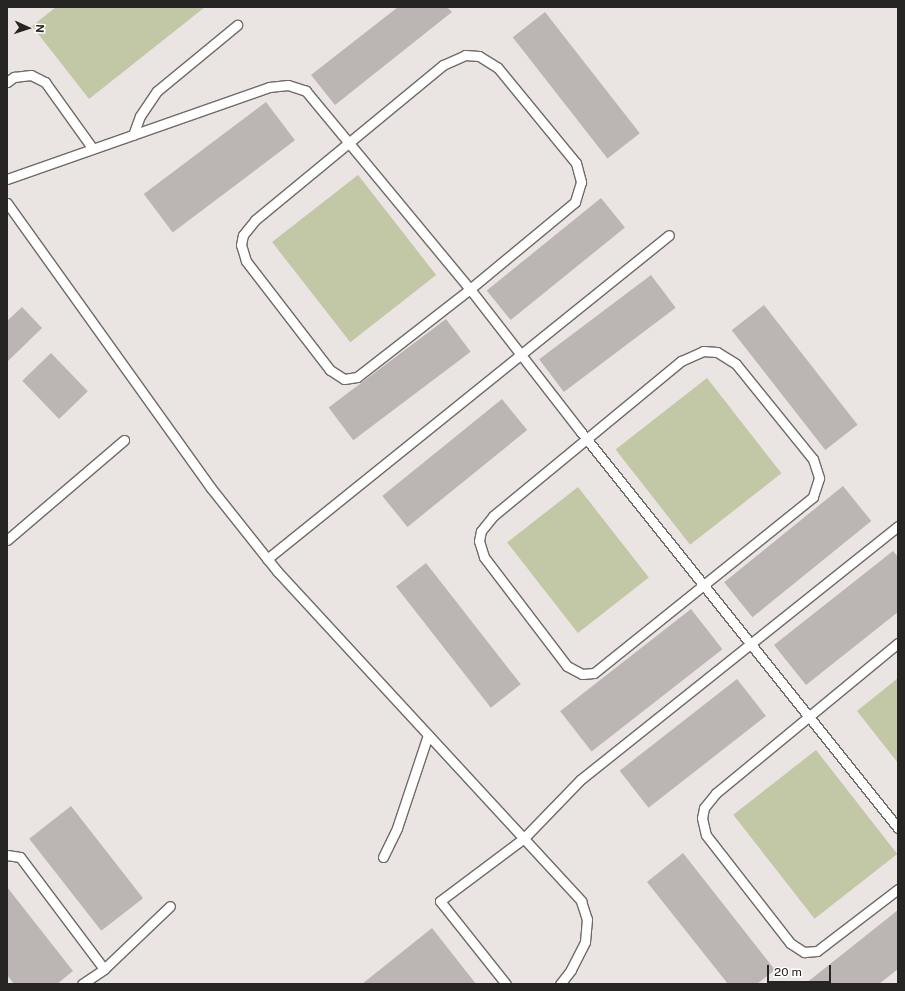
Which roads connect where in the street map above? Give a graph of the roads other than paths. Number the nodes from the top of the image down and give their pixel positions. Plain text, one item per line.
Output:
1 (237, 25) dead end
2 (7, 82) edge
3 (133, 135) junction
4 (349, 144) junction
5 (93, 149) junction
6 (7, 179) edge
7 (7, 203) edge
8 (669, 235) dead end
9 (470, 289) junction
10 (521, 355) junction
11 (588, 439) junction
12 (124, 440) dead end
13 (898, 526) edge
14 (7, 540) edge
15 (267, 559) junction
16 (705, 586) junction
17 (898, 643) edge
18 (750, 644) junction
19 (808, 716) junction
20 (428, 735) junction
21 (898, 828) edge
22 (523, 839) junction
23 (7, 855) edge
24 (383, 857) dead end
25 (898, 889) edge
26 (170, 906) dead end
27 (104, 970) junction
28 (82, 984) edge
29 (506, 984) edge
30 (560, 984) edge

1 - 3 lane
2 - 5 lane
3 - 4 lane
3 - 5 lane
4 - 9 lane
4 - 9 lane
4 - 9 lane
5 - 6 lane
7 - 15 lane
8 - 10 lane
9 - 10 lane
10 - 11 lane
10 - 15 lane
11 - 16 lane
11 - 16 lane
11 - 16 lane
12 - 14 lane
13 - 18 lane
15 - 20 lane
16 - 18 lane
17 - 19 lane
18 - 19 lane
18 - 22 lane
19 - 21 lane
19 - 25 lane
20 - 22 lane
20 - 24 lane
22 - 29 lane
22 - 30 lane
23 - 27 lane
26 - 27 lane
27 - 28 lane

